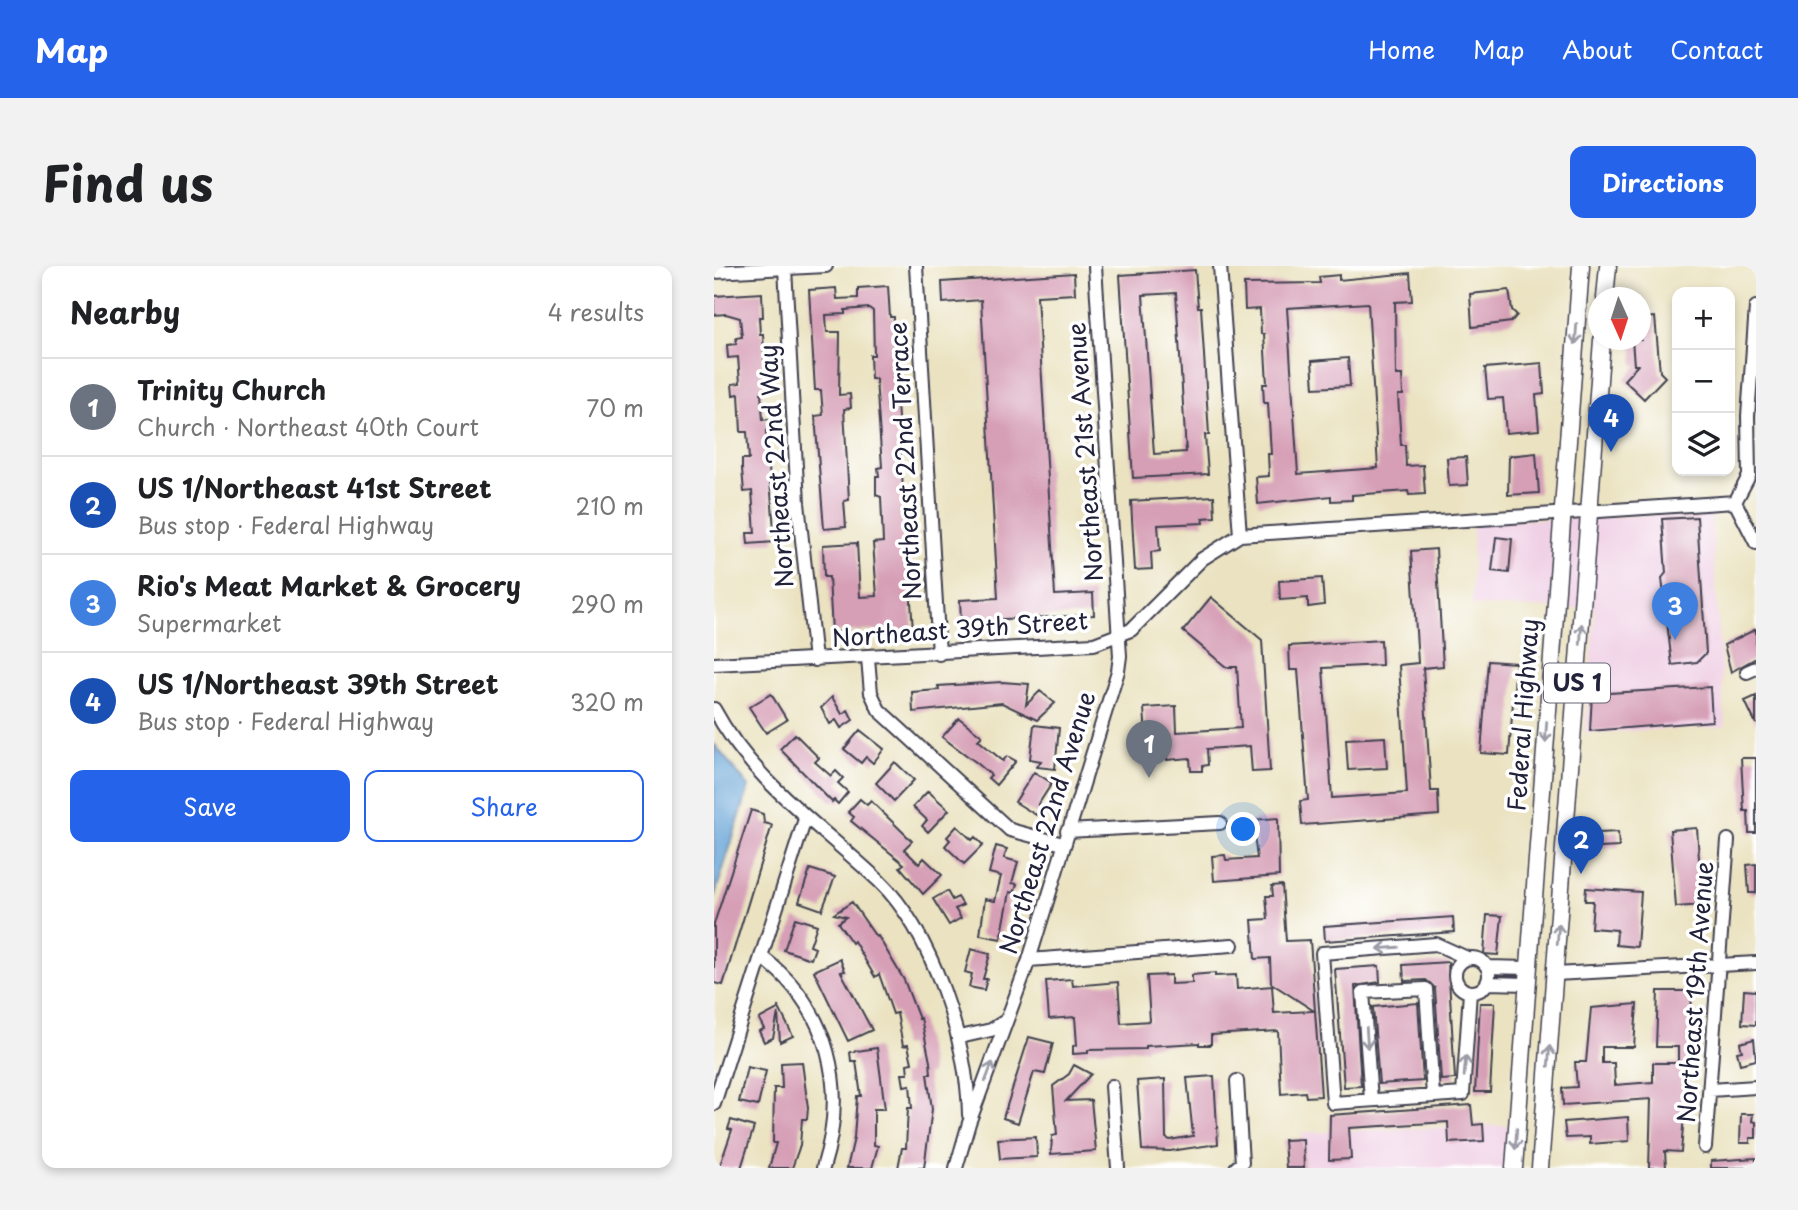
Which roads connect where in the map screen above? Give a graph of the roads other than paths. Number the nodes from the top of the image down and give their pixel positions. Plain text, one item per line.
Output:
1 (826, 266) edge
2 (916, 266) edge
3 (1095, 266) edge
4 (1220, 266) edge
5 (1581, 266) edge
6 (1608, 266) edge
7 (785, 268) junction
8 (714, 272) edge
9 (1606, 287) edge
10 (1756, 307) edge
11 (1601, 350) edge
12 (1752, 416) edge
13 (1735, 502) junction
14 (1589, 510) junction
15 (1563, 512) junction
16 (1240, 534) junction
17 (1754, 536) edge
18 (1119, 636) junction
19 (939, 654) junction
20 (868, 658) junction
21 (815, 660) junction
22 (714, 664) edge
23 (714, 709) edge
24 (718, 725) edge
25 (805, 818) junction
26 (1220, 823) dead end
27 (1065, 837) junction
28 (1728, 840) dead end
29 (1532, 924) junction
30 (1232, 945) dead end
31 (762, 957) junction
32 (1467, 958) junction
33 (1029, 960) junction
34 (1756, 963) edge
35 (1719, 966) junction
36 (1488, 967) junction
37 (1555, 974) junction
38 (1528, 976) junction
39 (1488, 983) junction
40 (1470, 992) junction
41 (1007, 1020) junction
42 (1551, 1027) junction
43 (960, 1037) junction
44 (1237, 1081) dead end
45 (1112, 1086) dead end
46 (1756, 1087) edge
47 (1710, 1090) junction
48 (1433, 1096) junction
49 (1371, 1100) junction
50 (714, 1104) edge
51 (969, 1123) junction
52 (1705, 1147) dead end
53 (1239, 1166) edge
54 (823, 1168) edge
55 (956, 1168) edge
56 (1118, 1168) edge
57 (1514, 1168) edge
58 (1540, 1168) edge

1 - 7 street
2 - 19 street, Northeast 22nd Terrace
3 - 18 street, Northeast 21st Avenue
4 - 16 street
5 -> 15 main road, Federal Highway / US 1
6 - 9 main road
7 - 8 street
7 - 21 street, Northeast 22nd Way
10 - 12 street
11 - 14 main road, Federal Highway / US 1
12 - 13 street
13 - 14 street, Northeast 39th Street
13 - 17 street
14 - 15 street, Northeast 39th Street
37 -> 14 main road, Federal Highway / US 1
15 - 16 street, Northeast 39th Street
15 -> 29 main road, Federal Highway / US 1
16 - 18 street, Northeast 39th Street
18 - 19 street, Northeast 39th Street
18 - 27 street, Northeast 22nd Avenue
19 - 20 street, Northeast 39th Street
20 - 21 street, Northeast 39th Street
20 - 27 street
21 - 22 street, Northeast 39th Street
23 - 24 street
24 - 25 street
25 - 31 street
25 - 43 street
26 - 27 street
27 - 33 street, Northeast 22nd Avenue
28 - 35 street, Northeast 19th Avenue
29 - 37 main road
29 - 38 main road, Federal Highway / US 1
30 - 33 street
31 - 50 street
31 - 54 street
32 - 36 street
32 - 40 street
32 -> 49 street
33 - 41 street, Northeast 22nd Avenue
34 - 35 street
35 - 37 street
35 - 47 street, Northeast 19th Avenue
36 - 38 street
36 - 39 street
37 - 42 main road, Federal Highway / US 1
38 - 39 street
38 - 42 main road
38 -> 57 main road, Federal Highway / US 1
39 - 40 street
48 -> 40 street
41 - 43 street
51 -> 41 street, Northeast 22nd Avenue
58 -> 42 main road, Federal Highway / US 1
43 - 51 street
44 - 53 street
45 - 56 street
46 - 47 street
47 - 52 street, Northeast 19th Avenue
48 - 49 street
48 -> 49 street
51 - 55 street, Northeast 22nd Avenue

